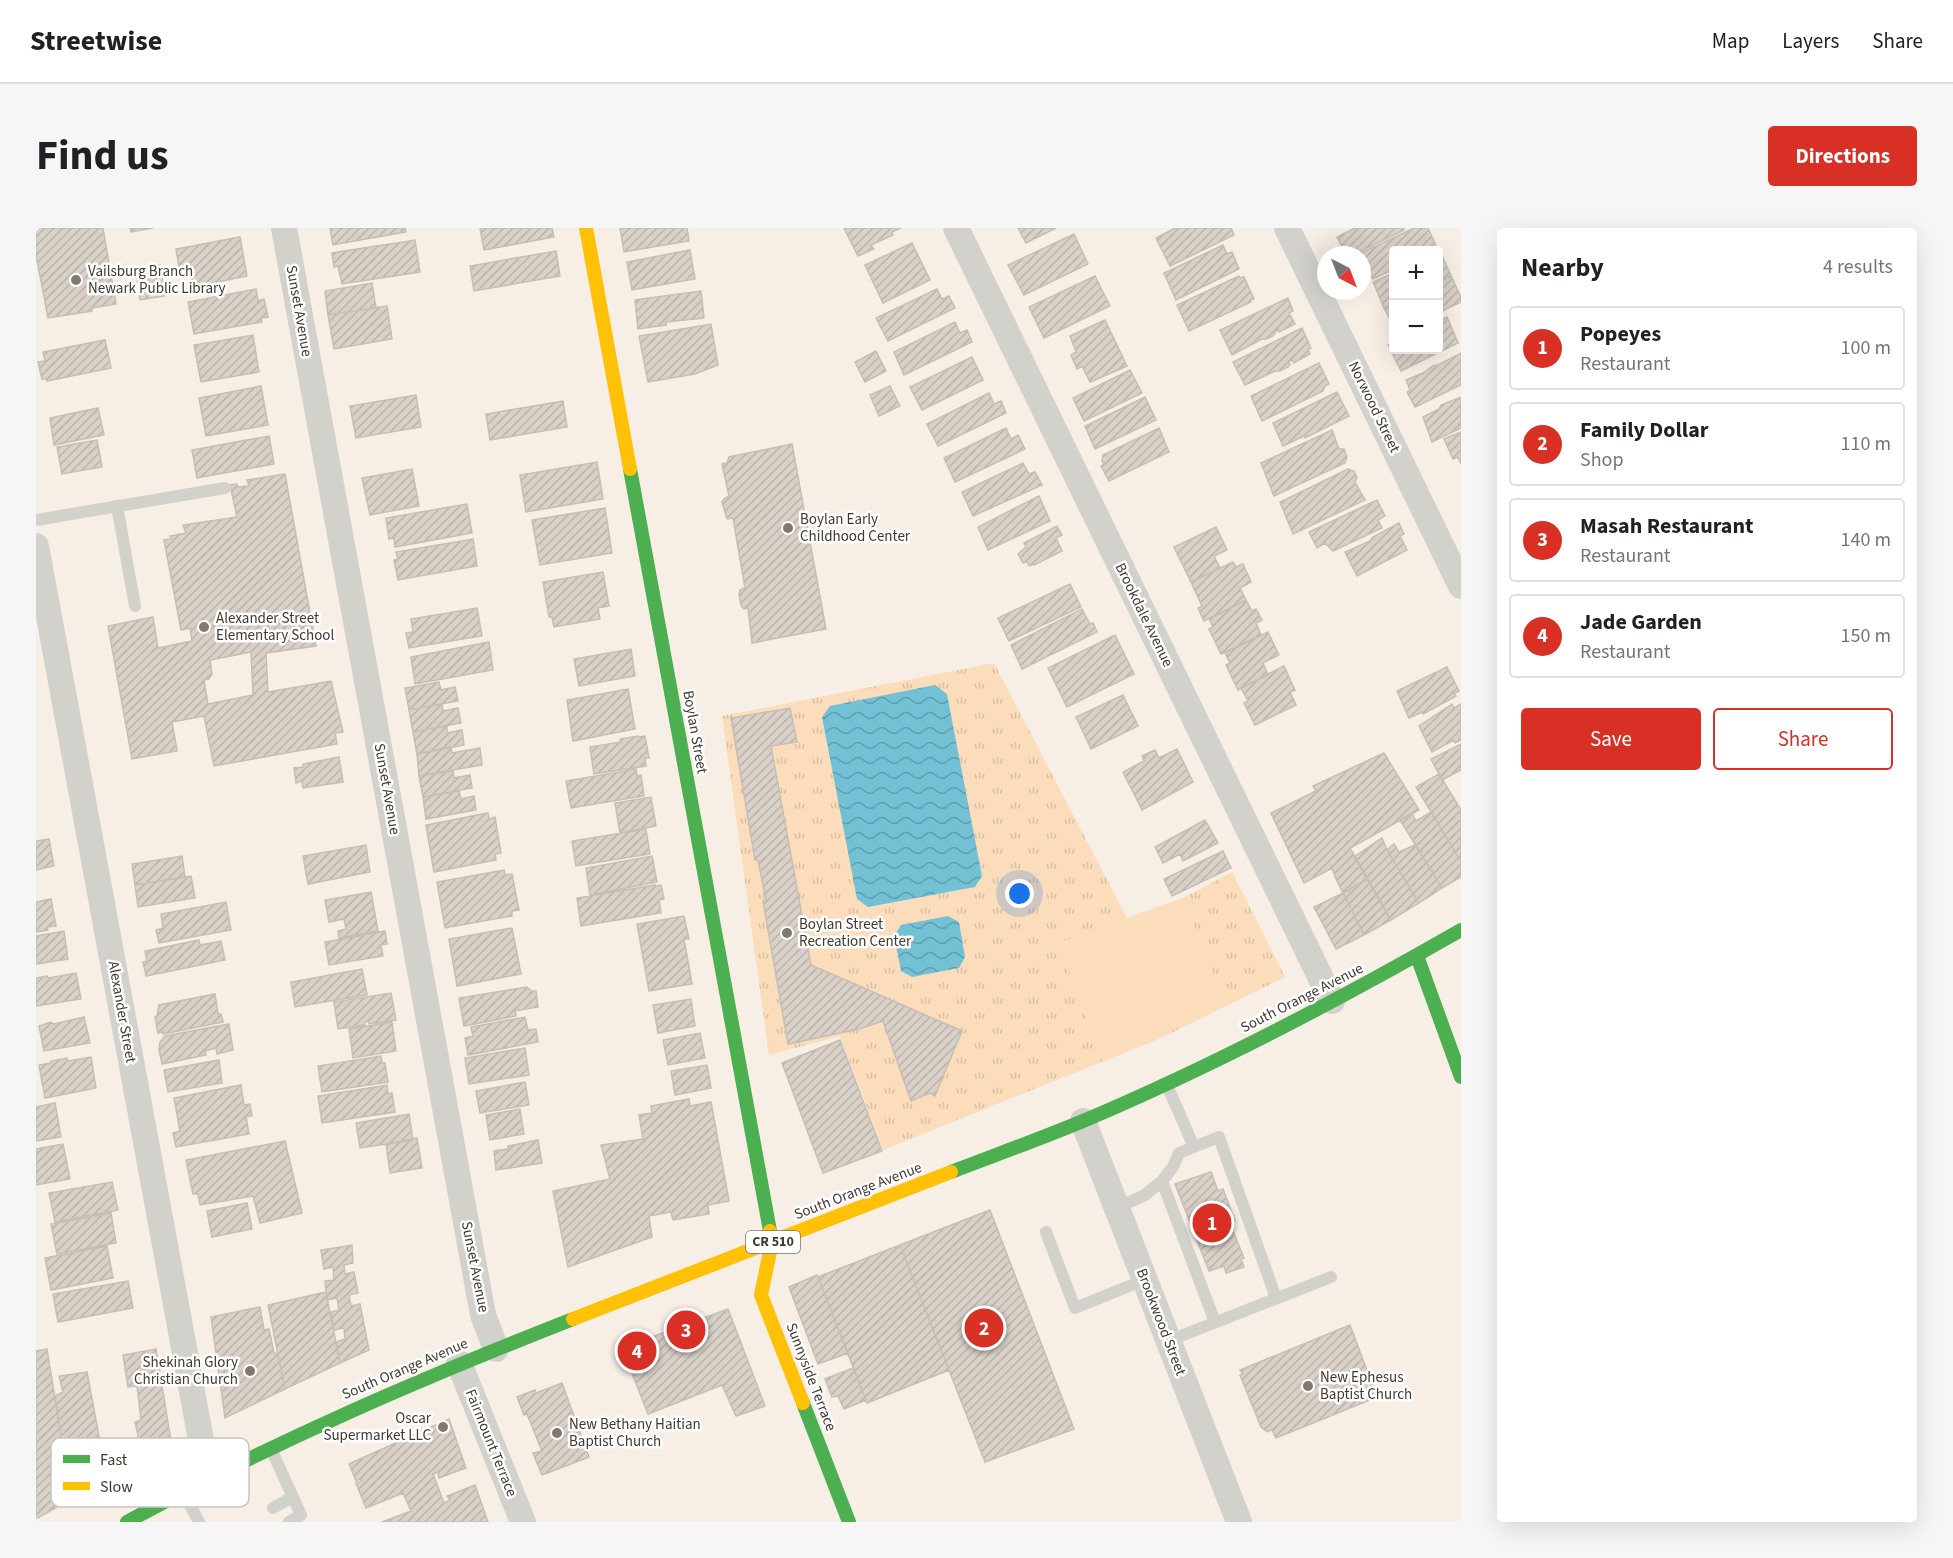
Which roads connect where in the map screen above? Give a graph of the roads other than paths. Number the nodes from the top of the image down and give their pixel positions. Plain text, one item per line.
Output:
1 (284, 228) edge
2 (586, 228) edge
3 (956, 228) edge
4 (1287, 228) edge
5 (225, 488) dead end
6 (117, 506) junction
7 (36, 520) edge
8 (36, 546) edge
9 (1461, 586) edge
10 (135, 606) dead end
11 (1461, 930) edge
12 (1417, 956) junction
13 (1332, 1002) junction
14 (1456, 1047) edge
15 (1461, 1077) edge
16 (1166, 1084) junction
17 (1083, 1121) junction
18 (1194, 1147) junction
19 (1162, 1181) junction
20 (1116, 1208) junction
21 (1046, 1232) dead end
22 (772, 1242) junction
23 (1331, 1276) dead end
24 (1144, 1280) junction
25 (1276, 1298) junction
26 (1215, 1322) junction
27 (1168, 1341) junction
28 (496, 1349) junction
29 (459, 1363) junction
30 (201, 1438) edge
31 (271, 1448) junction
32 (249, 1458) edge
33 (293, 1497) junction
34 (159, 1507) edge
35 (191, 1507) edge
36 (273, 1508) dead end
37 (143, 1518) edge
38 (199, 1522) edge
39 (289, 1522) edge
40 (523, 1522) edge
41 (849, 1522) edge
42 (1239, 1522) edge

1 - 28 street, Sunset Avenue
2 - 22 main road, Boylan Street
3 - 13 street, Brookdale Avenue
4 - 9 street, Norwood Street
5 - 6 lane
6 - 7 lane
6 - 10 lane
8 - 30 street, Alexander Street
11 - 12 main road, South Orange Avenue / CR 510
12 - 13 main road, South Orange Avenue / CR 510
12 - 14 main road
13 - 16 main road, South Orange Avenue / CR 510
14 - 15 main road
16 - 17 main road, South Orange Avenue / CR 510
16 - 18 lane
17 - 20 street, Brookwood Street
17 - 22 main road, South Orange Avenue / CR 510
18 - 19 lane
18 - 25 lane
19 - 20 lane
19 - 26 lane
20 - 24 street, Brookwood Street
21 - 24 lane
22 - 28 main road, South Orange Avenue / CR 510
22 - 41 main road, Sunnyside Terrace
23 - 25 lane
24 - 27 street, Brookwood Street
25 - 26 lane
26 - 27 lane
27 - 42 street, Brookwood Street
28 - 29 main road, South Orange Avenue / CR 510
29 - 31 main road, South Orange Avenue / CR 510
29 - 40 street, Fairmount Terrace
31 - 32 main road, South Orange Avenue / CR 510
31 - 33 lane
33 - 36 lane
33 - 39 lane
34 - 37 main road, South Orange Avenue / CR 510
35 - 38 lane

